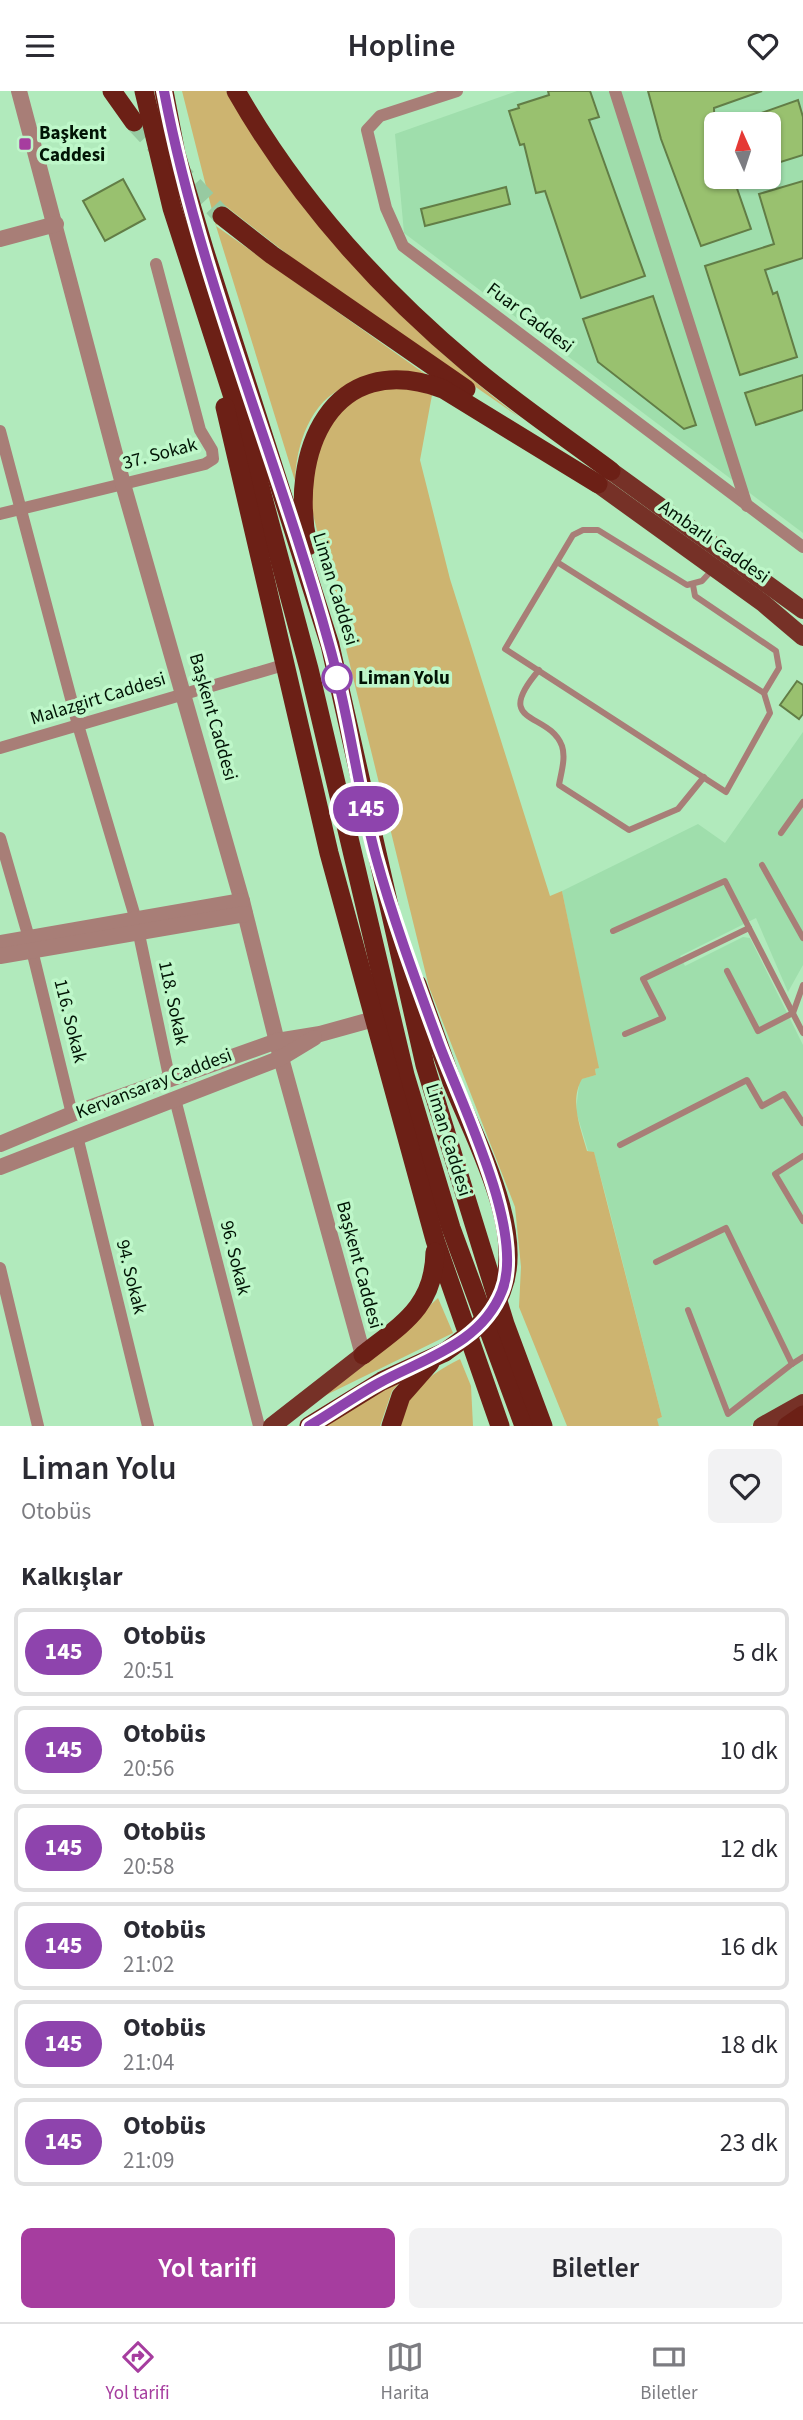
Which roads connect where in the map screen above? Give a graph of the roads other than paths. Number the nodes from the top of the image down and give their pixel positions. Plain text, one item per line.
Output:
1 (19, 91) edge
2 (111, 91) edge
3 (144, 91) edge
4 (164, 91) edge
5 (236, 91) edge
6 (457, 91) edge
7 (615, 91) edge
8 (134, 122) tunnel mouth
9 (222, 216) tunnel mouth
10 (56, 224) junction
11 (0, 239) edge
12 (156, 264) dead end
13 (208, 327) junction
14 (0, 432) edge
15 (604, 478) junction
16 (123, 484) junction
17 (747, 506) junction
18 (22, 509) junction
19 (0, 514) edge
20 (803, 547) edge
21 (557, 562) junction
22 (713, 568) junction
23 (693, 585) junction
24 (803, 610) edge
25 (803, 637) edge
26 (330, 645) junction
27 (287, 664) junction
28 (538, 670) junction
29 (185, 693) junction
30 (764, 693) junction
31 (78, 725) junction
32 (0, 748) edge
33 (704, 777) junction
34 (803, 802) edge
35 (781, 833) dead end
36 (0, 838) edge
37 (376, 856) junction
38 (762, 865) dead end
39 (244, 907) junction
40 (137, 927) junction
41 (749, 928) junction
42 (614, 932) dead end
43 (803, 938) edge
44 (0, 943) edge
45 (31, 944) junction
46 (0, 956) edge
47 (727, 971) dead end
48 (803, 985) edge
49 (793, 1013) junction
50 (374, 1019) junction
51 (803, 1033) edge
52 (320, 1034) junction
53 (625, 1034) dead end
54 (276, 1041) junction
55 (281, 1058) junction
56 (170, 1081) junction
57 (174, 1099) junction
58 (72, 1114) junction
59 (803, 1123) edge
60 (78, 1136) junction
61 (0, 1144) edge
62 (620, 1145) dead end
63 (803, 1156) edge
64 (0, 1167) edge
65 (803, 1221) edge
66 (435, 1240) junction
67 (656, 1262) dead end
68 (0, 1268) edge
69 (688, 1310) dead end
70 (445, 1352) junction
71 (363, 1355) junction
72 (803, 1357) edge
73 (519, 1360) junction
74 (792, 1364) junction
75 (486, 1383) junction
76 (803, 1403) edge
77 (803, 1415) edge
78 (38, 1426) edge
79 (148, 1426) edge
80 (259, 1426) edge
81 (272, 1426) edge
82 (309, 1426) edge
83 (391, 1426) edge
84 (490, 1426) edge
85 (500, 1426) edge
86 (524, 1426) edge
87 (543, 1426) edge
88 (552, 1426) edge
89 (762, 1426) edge
90 (787, 1426) edge

1 - 10 street, Başkent Caddesi
2 - 8 highway
3 - 13 highway, Liman Caddesi
4 - 26 highway, Liman Caddesi
5 - 15 highway
6 - 17 street, Fuar Caddesi
7 - 17 street
9 - 15 highway
10 - 11 street
10 - 16 street, Başkent Caddesi
12 - 16 street, 37. Sokak
13 - 27 highway
13 - 86 highway, Liman Caddesi
14 - 18 street, 118. Sokak
15 - 22 main road, Ambarlı Caddesi
15 - 24 main road, Ambarlı Caddesi
15 - 26 highway
16 - 18 street, 37. Sokak
16 - 29 street, Başkent Caddesi
17 - 20 street, Fuar Caddesi
18 - 19 street, 37. Sokak
18 - 31 street, 118. Sokak
21 - 23 lane
21 - 28 lane
21 - 30 lane
22 - 23 lane
22 - 25 main road, Ambarlı Caddesi
23 - 30 lane
26 - 37 highway, Liman Caddesi
27 - 29 street, Malazgirt Caddesi
27 - 50 highway
28 - 33 lane
28 - 33 lane
29 - 31 street, Malazgirt Caddesi
29 - 39 street, Başkent Caddesi
30 - 33 lane
31 - 32 street, Malazgirt Caddesi
31 - 40 street, 118. Sokak
34 - 35 lane
36 - 45 street, 116. Sokak
37 - 70 highway, bridge
37 - 73 highway, Liman Caddesi
38 - 43 lane
39 - 40 street
39 - 54 street, Başkent Caddesi
40 - 45 street
40 - 56 street, 118. Sokak
41 - 42 lane
41 - 49 lane
41 - 53 lane
44 - 45 street
45 - 46 street
45 - 58 street, 116. Sokak
47 - 49 lane
48 - 49 lane
49 - 51 lane
50 - 52 street, Kervansaray Caddesi
50 - 66 highway
52 - 54 street, Kervansaray Caddesi
52 - 55 street, Kervansaray Caddesi
54 - 55 street, Başkent Caddesi
54 - 56 street, Kervansaray Caddesi
55 - 57 street, Kervansaray Caddesi
55 - 71 street, Başkent Caddesi
56 - 58 street, Kervansaray Caddesi
57 - 60 street, Kervansaray Caddesi
57 - 80 street, 96. Sokak
58 - 61 street, Kervansaray Caddesi
59 - 62 lane
60 - 64 street, Kervansaray Caddesi
60 - 79 street, 94. Sokak
63 - 65 lane
66 - 71 highway
66 - 75 highway
67 - 74 lane
68 - 78 street
69 - 74 lane
70 - 82 highway
70 - 83 highway
71 - 81 main road
72 - 74 lane
73 - 87 highway, Liman Caddesi
73 - 88 highway
75 - 84 highway
75 - 85 highway
76 - 89 main road
77 - 90 highway

